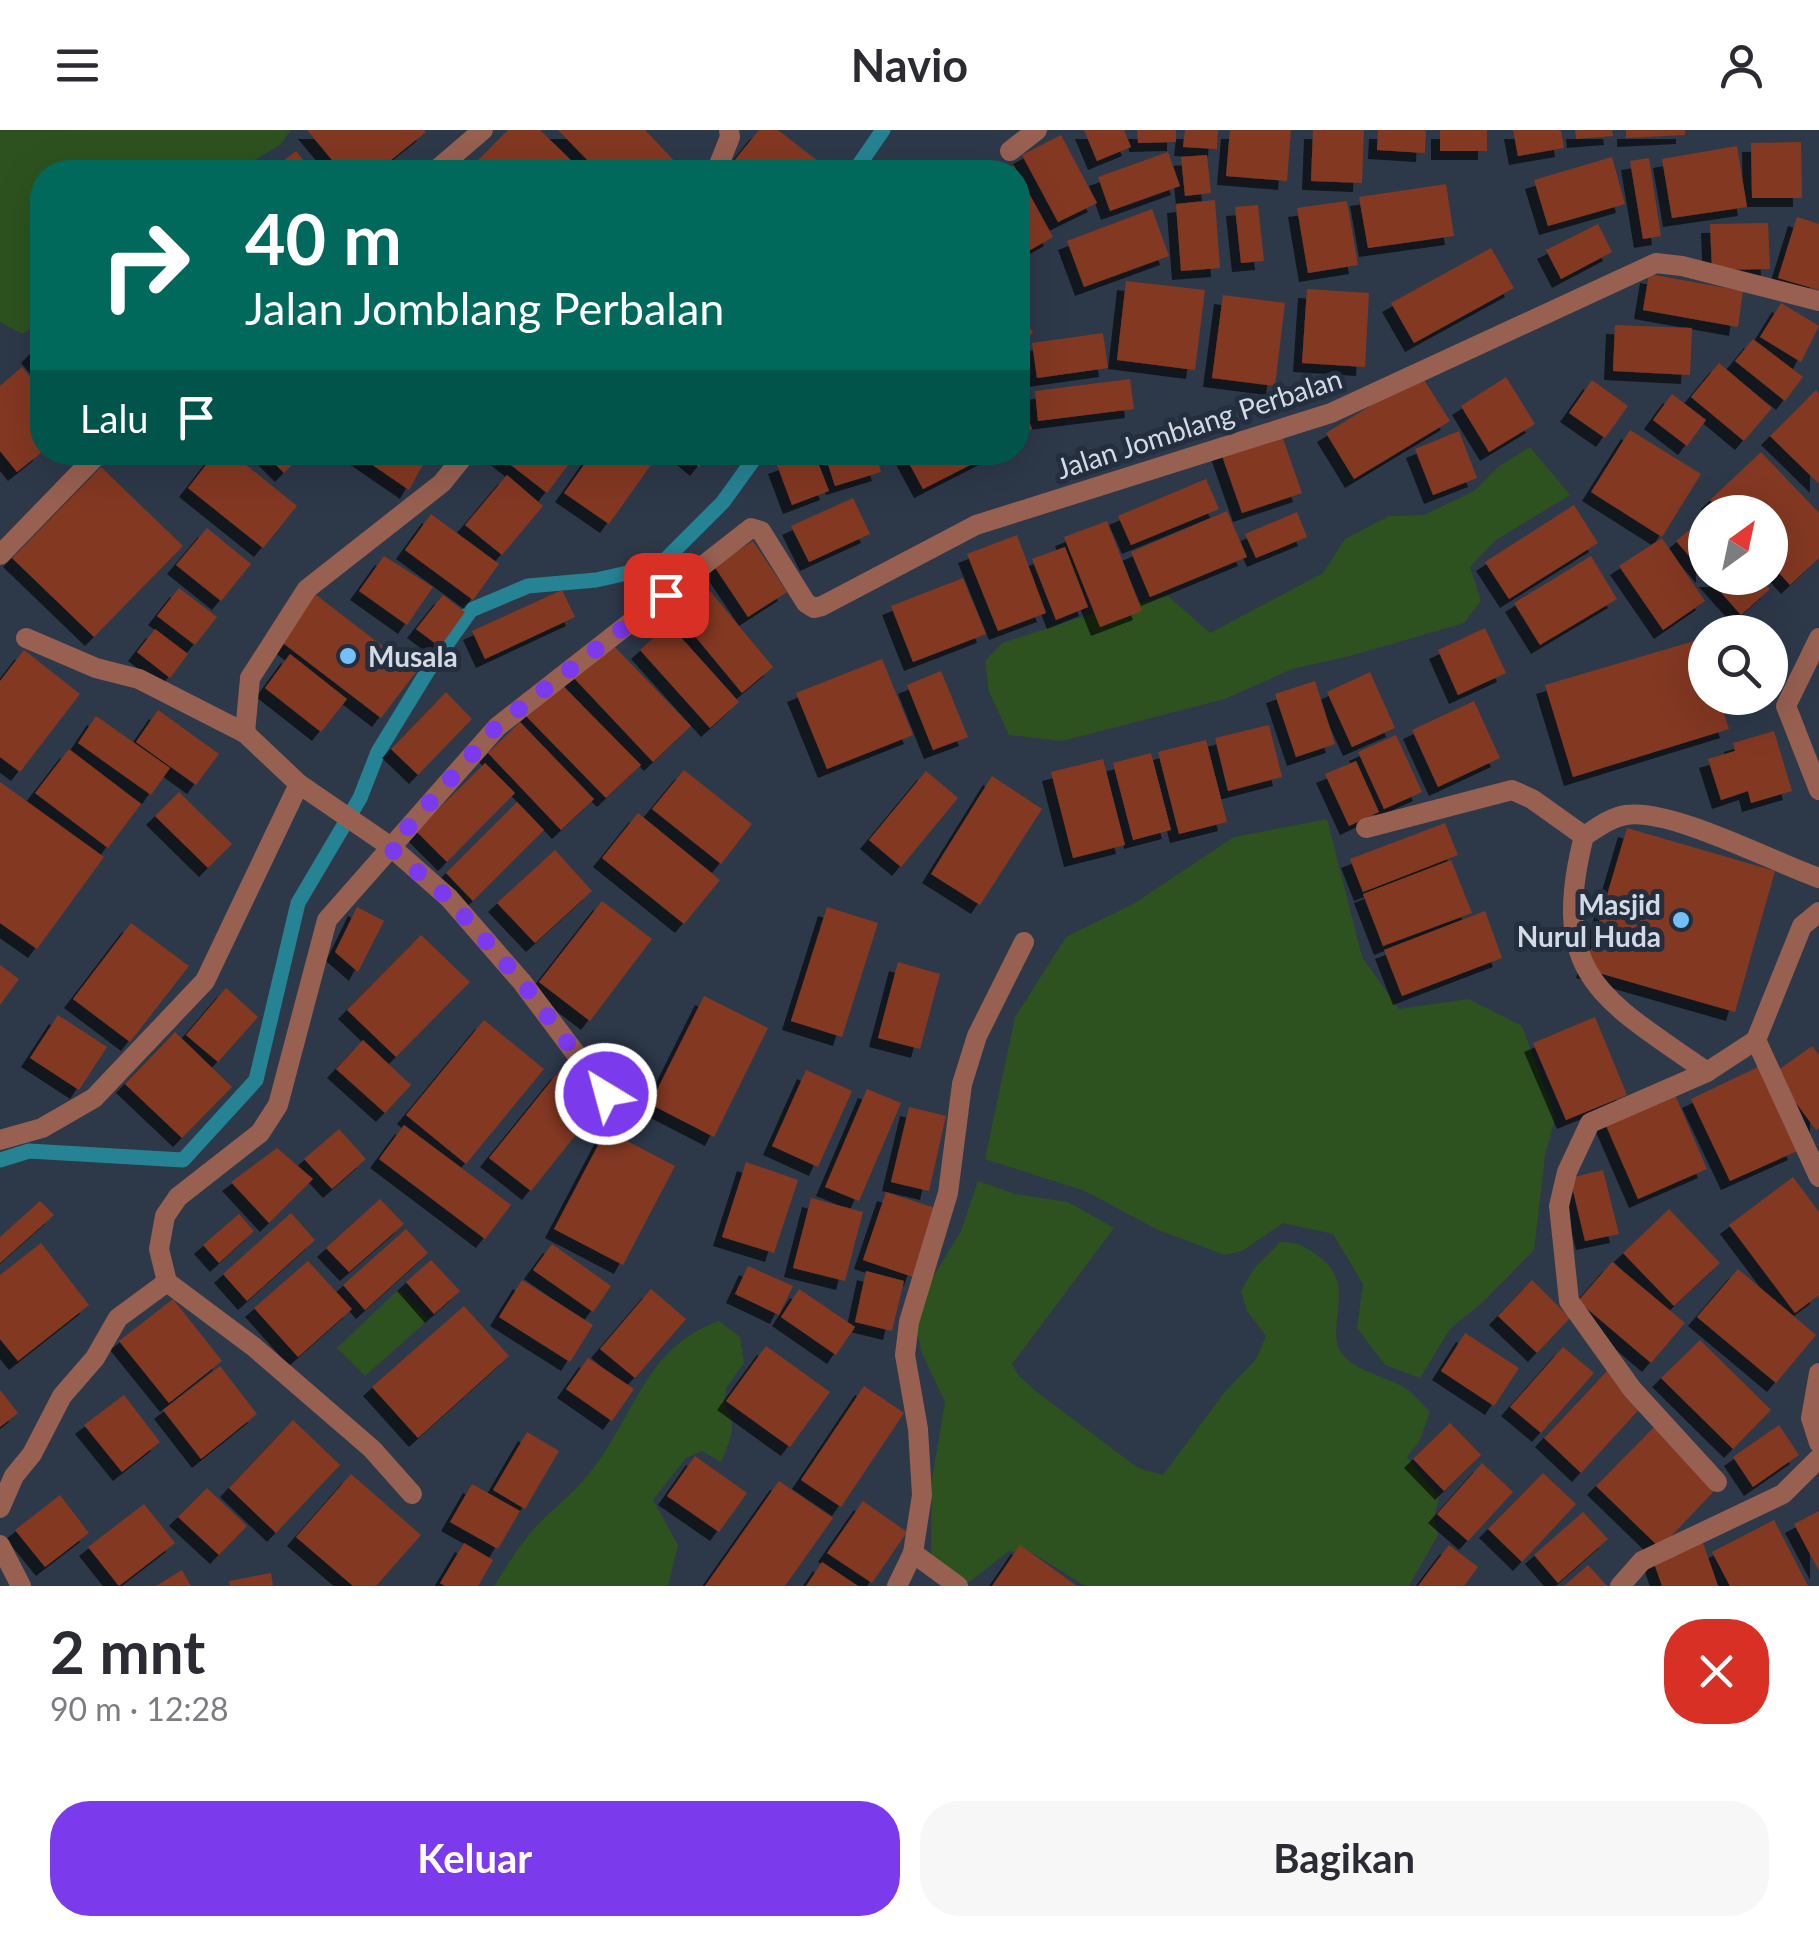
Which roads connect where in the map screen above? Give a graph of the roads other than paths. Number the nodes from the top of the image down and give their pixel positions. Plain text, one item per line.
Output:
1 (483, 130) edge
2 (729, 130) edge
3 (1038, 130) edge
4 (1010, 151) dead end
5 (448, 160) edge
6 (721, 160) edge
7 (1819, 300) edge
8 (87, 465) edge
9 (457, 465) edge
10 (0, 555) edge
11 (26, 638) dead end
12 (1819, 638) edge
13 (245, 733) junction
14 (299, 784) junction
15 (1819, 790) edge
16 (1366, 828) dead end
17 (1584, 836) junction
18 (390, 848) junction
19 (1819, 878) edge
20 (1819, 912) edge
21 (1024, 942) dead end
22 (1756, 1040) junction
23 (1707, 1072) junction
24 (606, 1094) dead end
25 (0, 1140) edge
26 (1819, 1177) edge
27 (167, 1282) junction
28 (1819, 1373) edge
29 (1819, 1443) edge
30 (1819, 1458) edge
31 (1717, 1482) dead end
32 (412, 1494) dead end
33 (0, 1508) edge
34 (0, 1546) edge
35 (913, 1553) junction
36 (899, 1583) edge
37 (22, 1586) edge
38 (958, 1586) edge
39 (1620, 1586) edge

1 - 5 street
2 - 6 street
3 - 4 street
7 - 18 street, Jalan Jomblang Perbalan
8 - 10 street
9 - 13 street
11 - 13 street
12 - 15 street
13 - 14 street
14 - 18 street
14 - 25 street
16 - 17 street
17 - 19 street
17 - 23 street
18 - 24 street
18 - 27 street, Jalan Jomblang Perbalan
20 - 22 street
21 - 35 street
22 - 23 street
22 - 26 street
23 - 31 street
27 - 32 street
27 - 33 street
28 - 29 street
30 - 39 street
34 - 37 street
35 - 36 street
35 - 38 street

